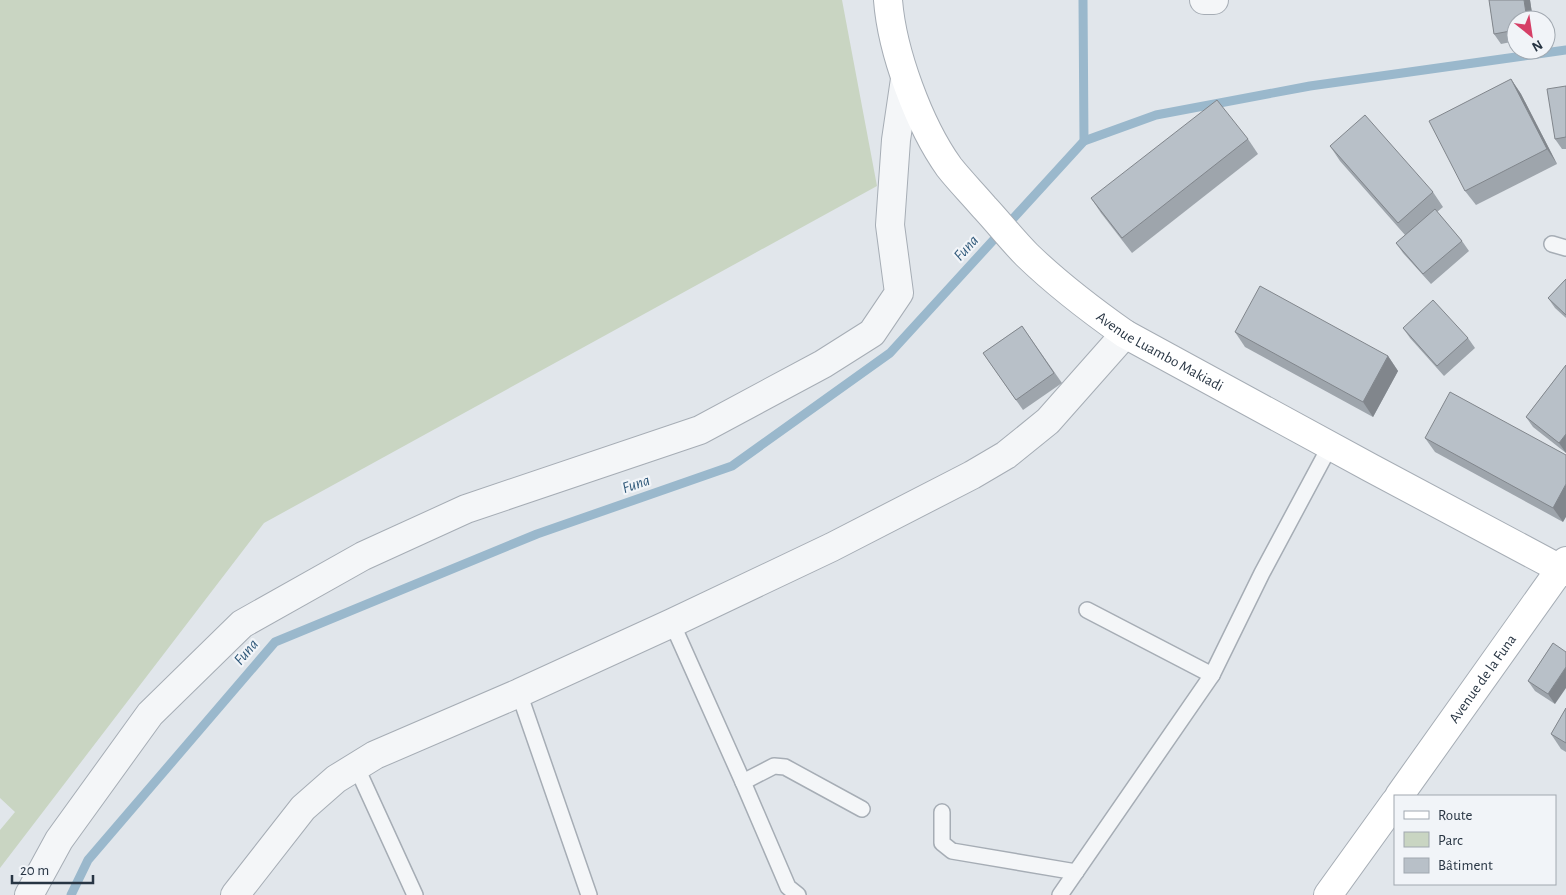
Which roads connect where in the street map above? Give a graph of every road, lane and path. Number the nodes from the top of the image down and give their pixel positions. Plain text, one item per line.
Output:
1 (888, 0) edge
2 (1204, 0) edge
3 (1214, 0) edge
4 (906, 79) junction
5 (1125, 334) junction
6 (1330, 446) junction
7 (1564, 567) edge
8 (1087, 610) dead end
9 (672, 623) junction
10 (1212, 675) junction
11 (519, 693) junction
12 (356, 766) junction
13 (743, 782) junction
14 (1400, 795) edge
15 (1394, 803) edge
16 (862, 809) dead end
17 (942, 812) dead end
18 (1076, 872) junction
19 (788, 892) edge
20 (29, 895) edge
21 (235, 895) edge
22 (415, 895) edge
23 (589, 895) edge
24 (1060, 895) edge
25 (1328, 895) edge

1 - 4 main road, Avenue Luambo Makiadi
2 - 3 street
4 - 5 main road, Avenue Luambo Makiadi
4 - 20 street
5 - 6 main road, Avenue Luambo Makiadi
5 - 9 street
6 - 7 main road, Avenue Luambo Makiadi
6 - 10 lane
7 - 14 main road, Avenue de la Funa
8 - 10 lane
9 - 11 street
9 - 13 lane
10 - 18 lane
11 - 12 street
11 - 23 lane
12 - 21 street
12 - 22 lane
13 - 16 lane
13 - 19 lane
15 - 25 main road
17 - 18 lane
18 - 24 lane

